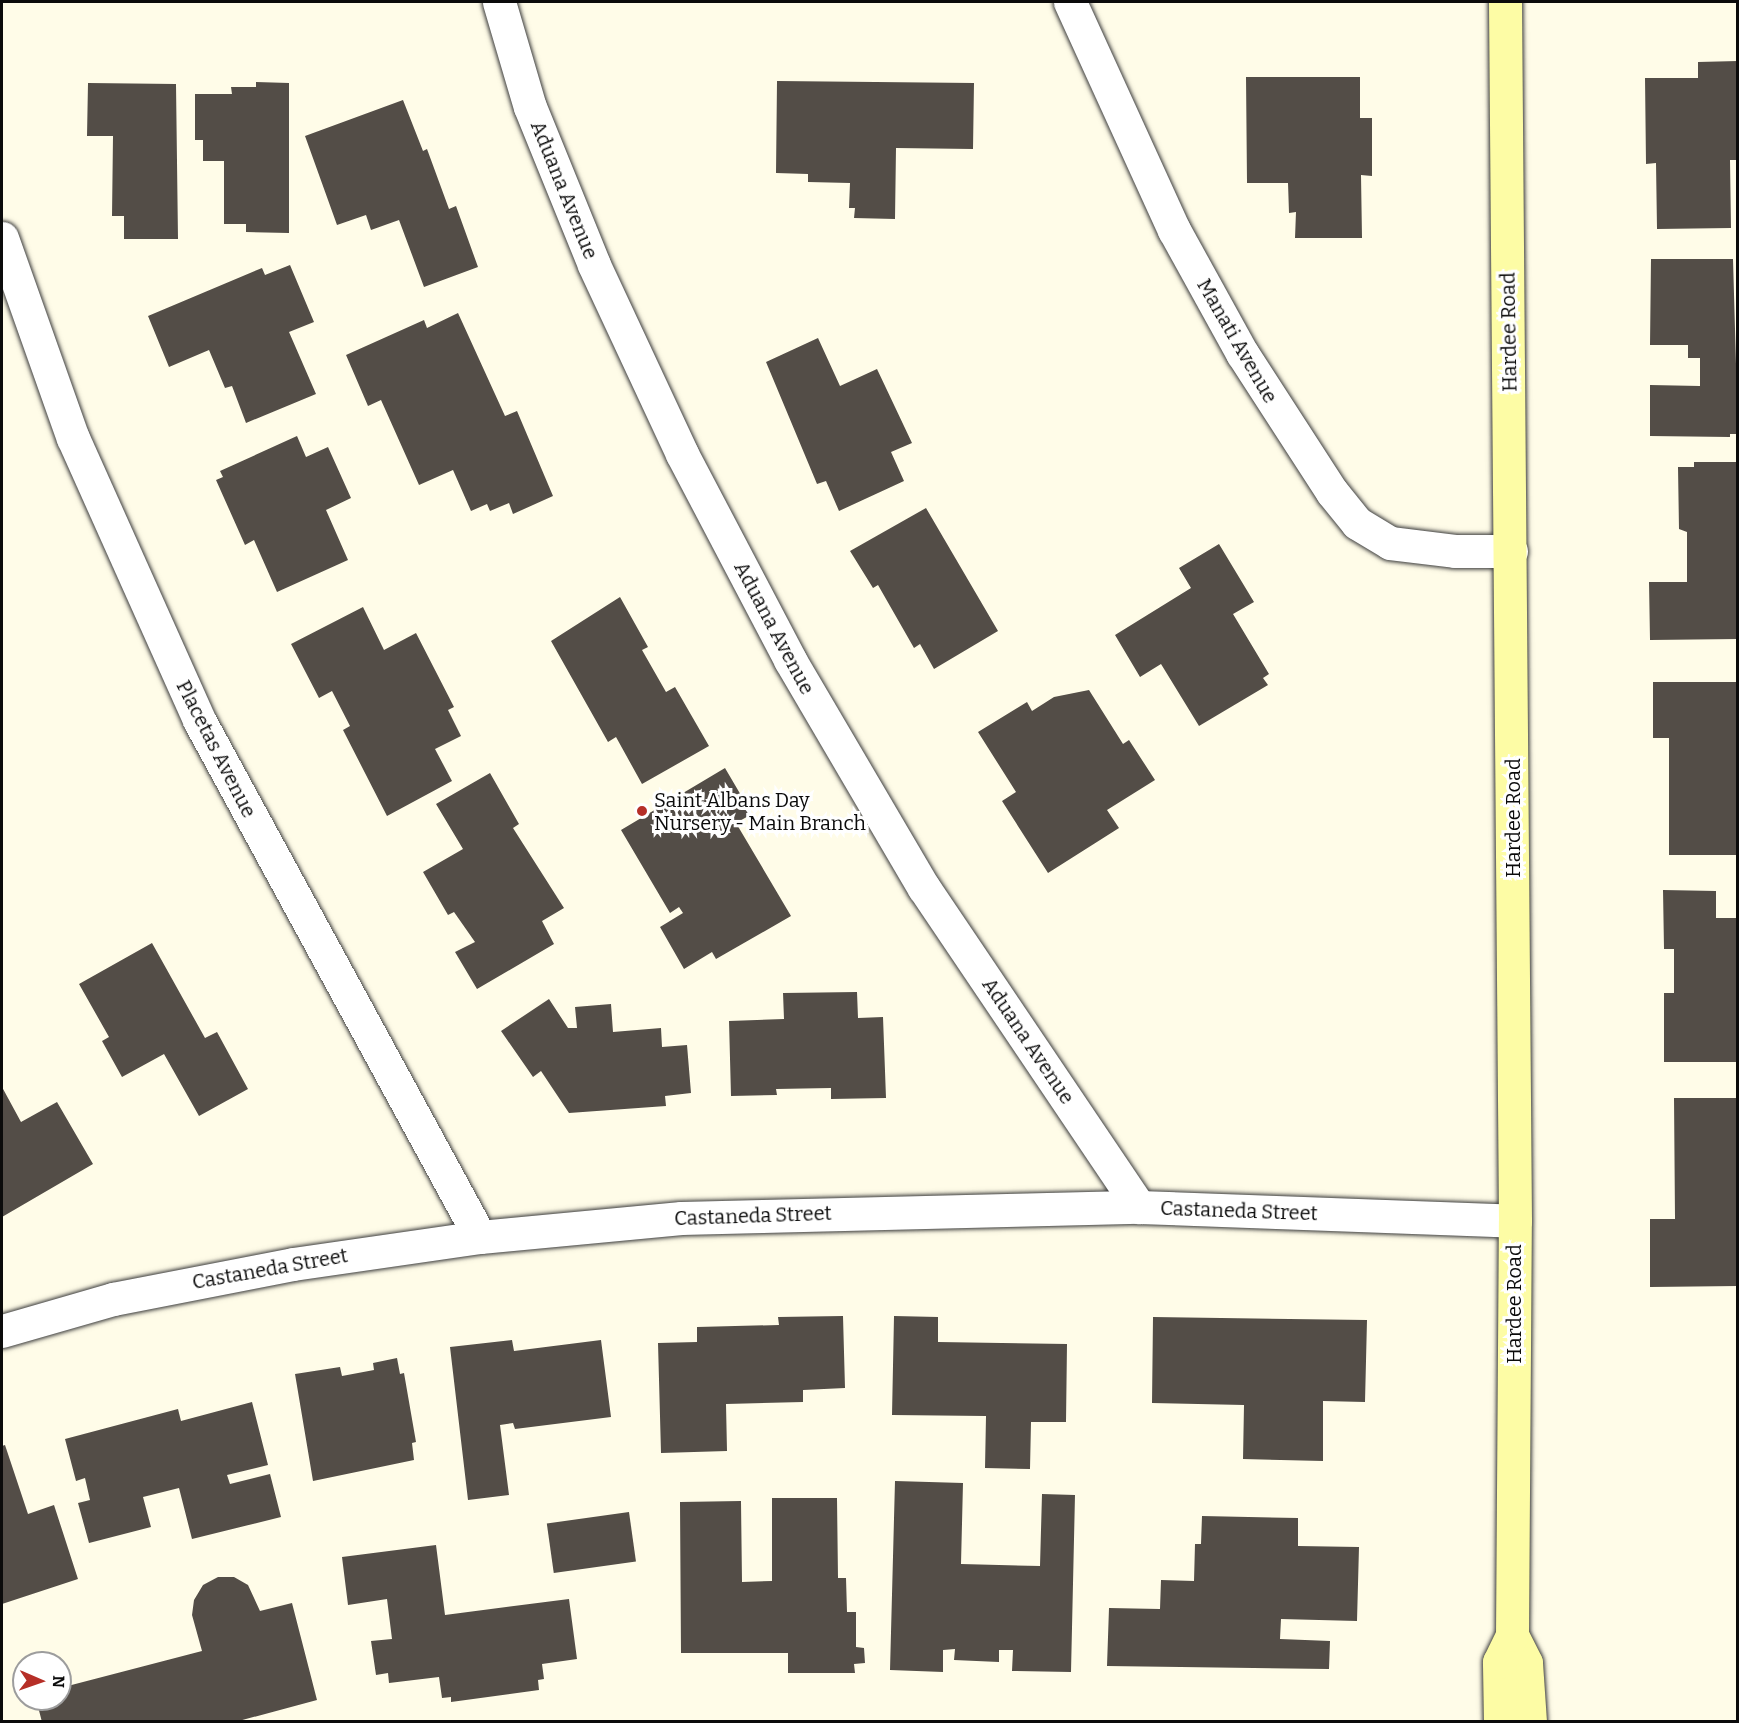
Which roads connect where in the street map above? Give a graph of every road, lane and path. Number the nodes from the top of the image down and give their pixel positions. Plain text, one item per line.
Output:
1 (499, 2) edge
2 (1070, 2) edge
3 (1505, 2) edge
4 (2, 238) edge
5 (1511, 551) junction
6 (1139, 1207) junction
7 (1515, 1221) junction
8 (480, 1237) junction
9 (2, 1330) edge
10 (1512, 1635) junction
11 (1500, 1722) edge
12 (1530, 1722) edge

1 - 6 street, Aduana Avenue
2 - 5 street, Manati Avenue
3 - 5 street, Hardee Road
4 - 8 street, Placetas Avenue
5 - 7 street, Hardee Road
6 - 7 street, Castaneda Street
6 - 8 street, Castaneda Street
7 - 10 street, Hardee Road
8 - 9 street, Castaneda Street
10 - 11 street, Hardee Road
10 - 12 street, Hardee Road

